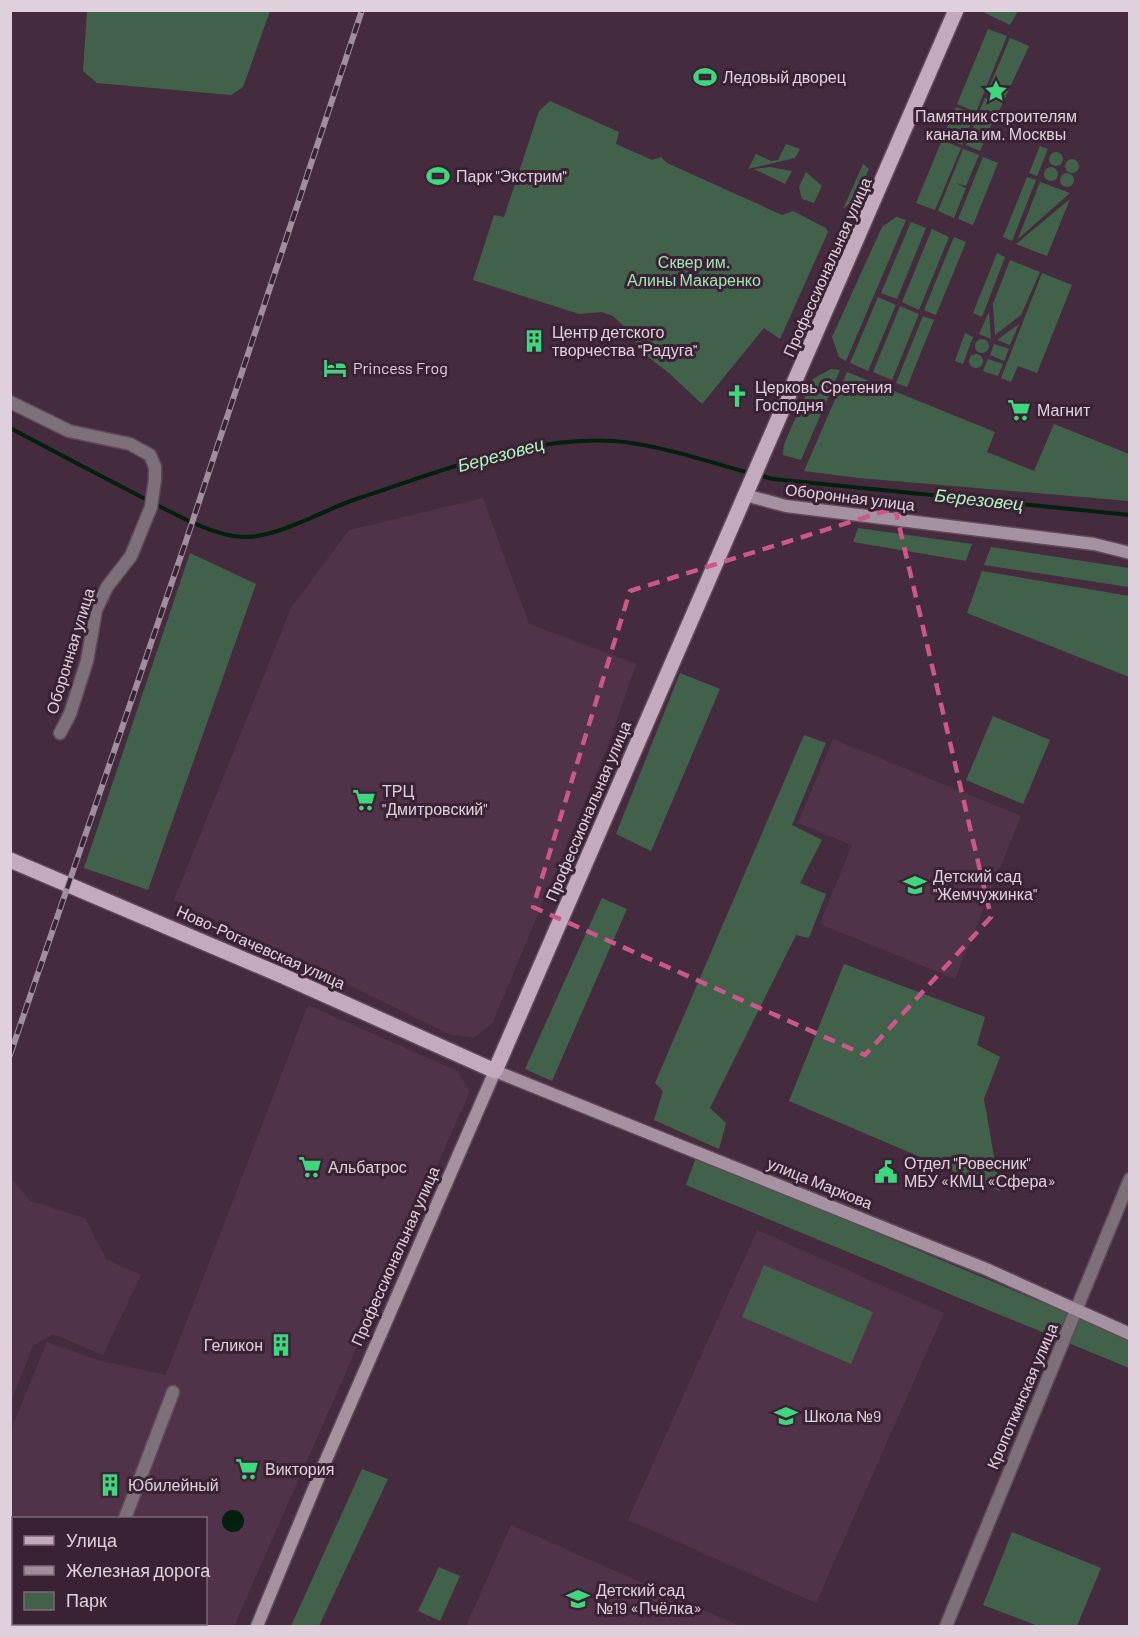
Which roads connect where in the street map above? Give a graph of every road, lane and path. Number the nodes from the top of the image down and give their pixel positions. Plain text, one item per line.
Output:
1 (956, 10) edge
2 (10, 402) edge
3 (752, 481) junction
4 (1130, 553) edge
5 (60, 734) dead end
6 (10, 860) edge
7 (495, 1071) junction
8 (1130, 1179) edge
9 (1075, 1311) junction
10 (1130, 1334) edge
11 (174, 1392) dead end
12 (125, 1517) edge
13 (257, 1626) edge
14 (946, 1626) edge

1 - 3 main road, Профессиональная улица
2 - 5 street, Оборонная улица
3 - 4 street, Оборонная улица
3 - 7 main road, Профессиональная улица
6 - 7 main road, Ново-Рогачевская улица
7 - 9 street, улица Маркова
7 - 13 street, Профессиональная улица
8 - 9 street, Кропоткинская улица
9 - 10 street, улица Маркова
9 - 14 street, Кропоткинская улица
11 - 12 street

